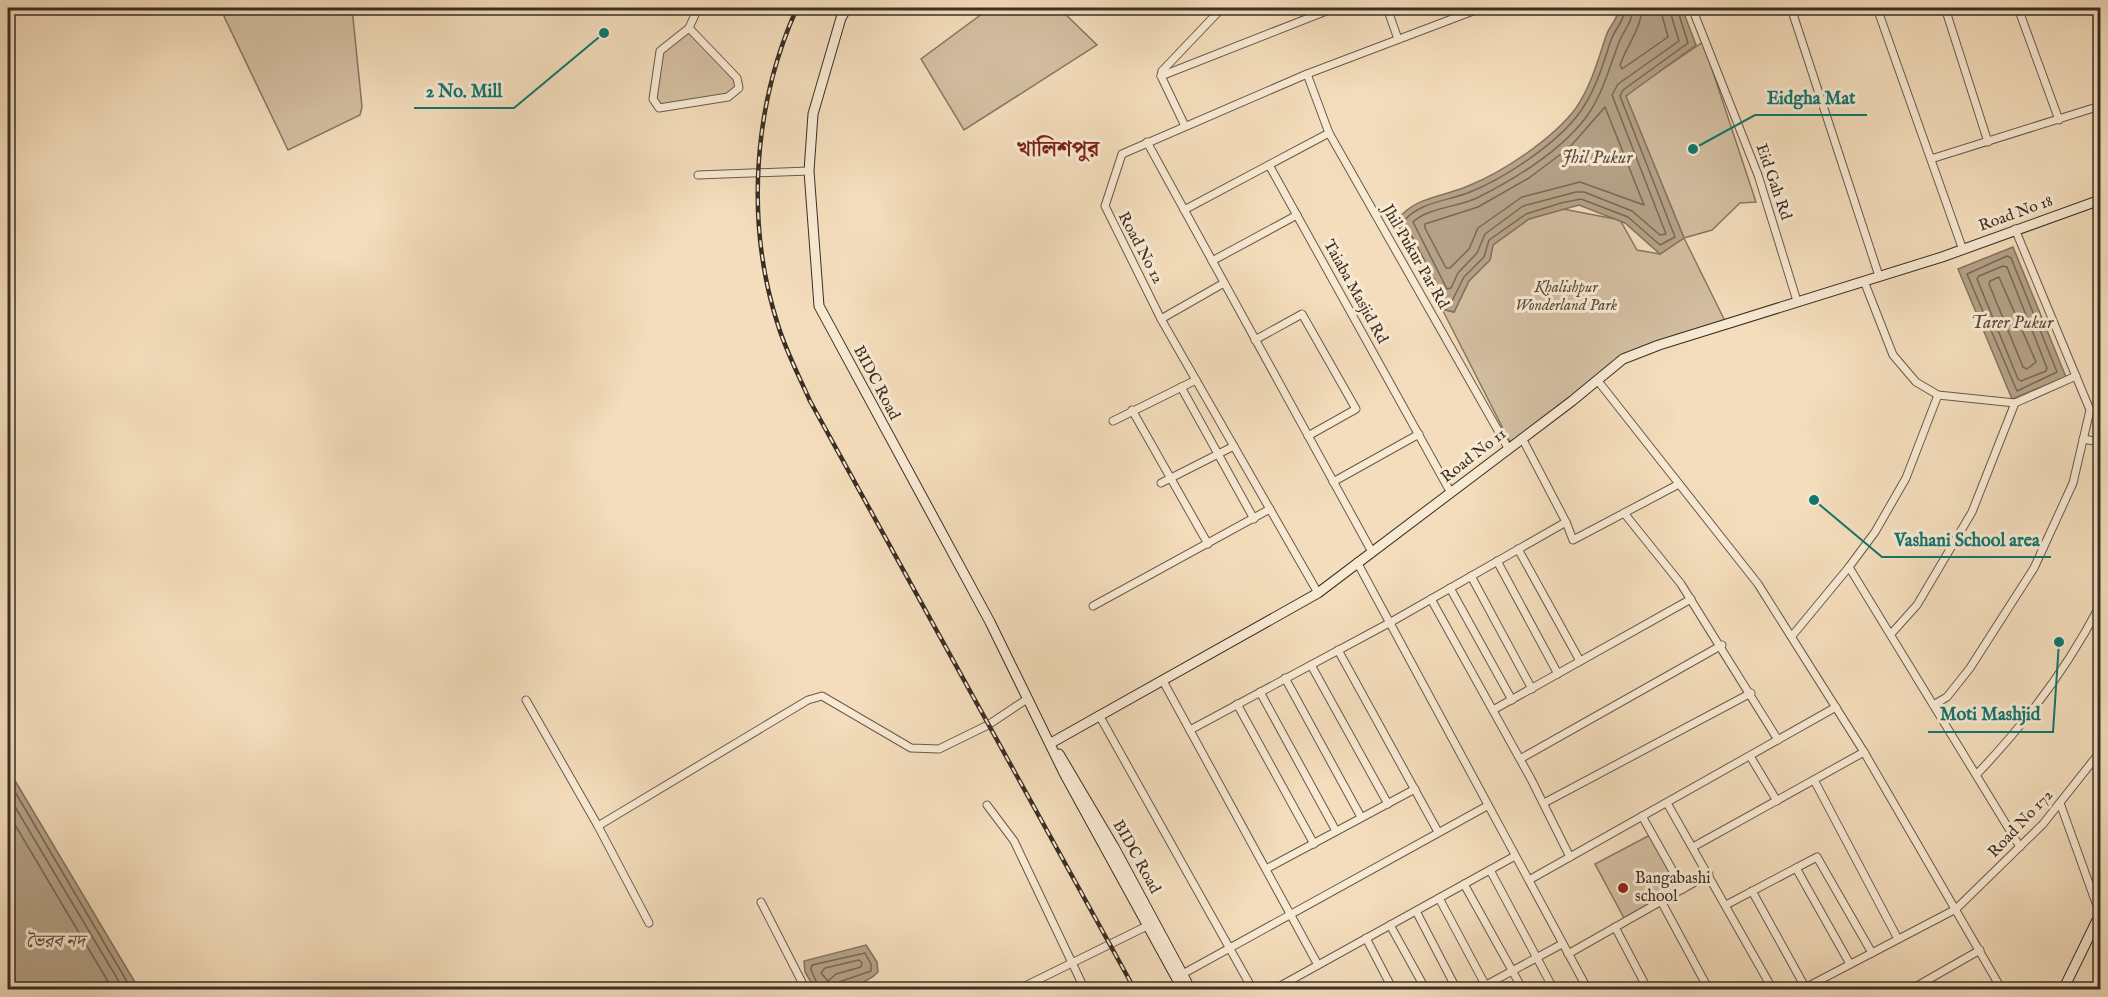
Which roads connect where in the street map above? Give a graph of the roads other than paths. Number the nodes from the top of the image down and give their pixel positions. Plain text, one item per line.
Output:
1 (698, 8) edge
2 (847, 8) edge
3 (1222, 8) edge
4 (1334, 8) edge
5 (1387, 8) edge
6 (1478, 8) edge
7 (1692, 8) edge
8 (1791, 8) edge
9 (1878, 8) edge
10 (1945, 8) edge
11 (2018, 8) edge
12 (689, 28) junction
13 (1398, 39) junction
14 (1307, 74) junction
15 (1161, 76) junction
16 (2100, 106) edge
17 (2059, 120) junction
18 (1185, 126) junction
19 (1329, 133) junction
20 (1147, 142) junction
21 (1988, 142) junction
22 (1931, 159) junction
23 (1269, 165) junction
24 (808, 171) junction
25 (698, 175) dead end
26 (2100, 200) edge
27 (1184, 210) junction
28 (1297, 215) junction
29 (2015, 229) junction
30 (1963, 250) junction
31 (1942, 257) joint
32 (1212, 261) junction
33 (1879, 276) junction
34 (1864, 281) junction
35 (1224, 284) junction
36 (1797, 301) junction
37 (1161, 319) junction
38 (1255, 340) junction
39 (2076, 376) junction
40 (1196, 380) junction
41 (1598, 381) junction
42 (1181, 387) junction
43 (1938, 395) junction
44 (2015, 403) junction
45 (1132, 410) junction
46 (1113, 421) dead end
47 (1419, 434) junction
48 (1308, 436) junction
49 (1522, 438) junction
50 (2083, 439) junction
51 (2100, 442) edge
52 (1234, 446) junction
53 (1508, 448) junction
54 (1218, 454) junction
55 (1170, 478) junction
56 (1333, 482) junction
57 (1161, 483) dead end
58 (1679, 484) junction
59 (1451, 493) junction
60 (1270, 509) junction
61 (1624, 513) junction
62 (1254, 519) junction
63 (1566, 522) junction
64 (1209, 544) junction
65 (1518, 549) junction
66 (1372, 552) junction
67 (1497, 561) junction
68 (1357, 562) junction
69 (1849, 567) junction
70 (1471, 576) junction
71 (1450, 588) junction
72 (1318, 593) junction
73 (1431, 599) junction
74 (1691, 599) junction
75 (2100, 605) edge
76 (1093, 606) dead end
77 (1391, 622) junction
78 (1891, 634) junction
79 (1792, 636) junction
80 (1722, 645) junction
81 (1338, 650) junction
82 (1580, 661) junction
83 (1311, 665) junction
84 (1558, 674) junction
85 (1285, 678) junction
86 (1163, 681) junction
87 (1532, 688) junction
88 (1260, 692) junction
89 (1751, 693) junction
90 (1027, 699) junction
91 (526, 700) dead end
92 (1512, 700) junction
93 (1237, 704) junction
94 (1935, 704) junction
95 (1836, 708) junction
96 (1493, 710) junction
97 (1100, 715) junction
98 (1190, 730) junction
99 (1778, 740) junction
100 (1051, 742) junction
101 (1864, 752) junction
102 (2100, 752) edge
103 (1750, 756) junction
104 (1520, 759) junction
105 (1977, 774) junction
106 (1814, 780) junction
107 (1415, 789) junction
108 (1777, 801) junction
109 (1544, 803) junction
110 (1666, 803) junction
111 (2060, 803) junction
112 (987, 804) dead end
113 (1388, 804) junction
114 (1487, 806) junction
115 (1642, 816) junction
116 (1361, 817) junction
117 (598, 826) junction
118 (1437, 830) dead end
119 (1336, 831) junction
120 (1314, 844) junction
121 (1693, 847) junction
122 (2020, 847) junction
123 (1515, 856) junction
124 (1570, 857) junction
125 (1796, 868) junction
126 (1266, 869) junction
127 (1490, 870) junction
128 (1709, 874) junction
129 (1529, 880) junction
130 (1464, 884) junction
131 (1683, 889) junction
132 (1752, 891) junction
133 (1439, 898) junction
134 (1661, 901) junction
135 (761, 902) dead end
136 (1726, 905) junction
137 (1956, 909) junction
138 (1416, 911) junction
139 (1291, 914) junction
140 (2100, 914) edge
141 (649, 923) dead end
142 (1149, 925) junction
143 (1390, 925) junction
144 (1615, 927) junction
145 (1366, 938) junction
146 (1898, 939) junction
147 (1562, 944) junction
148 (1231, 949) junction
149 (1980, 950) junction
150 (1872, 953) junction
151 (1568, 954) junction
152 (1537, 958) junction
153 (1072, 964) junction
154 (1850, 964) junction
155 (1318, 965) junction
156 (1512, 971) junction
157 (1180, 976) junction
158 (1486, 987) edge
159 (1803, 988) edge
160 (806, 990) edge
161 (1017, 990) edge
162 (1085, 990) edge
163 (1183, 990) edge
164 (1191, 990) edge
165 (1253, 990) edge
166 (1273, 990) edge
167 (1393, 990) edge
168 (1426, 990) edge
169 (1457, 990) edge
170 (1477, 990) edge
171 (1523, 990) edge
172 (1554, 990) edge
173 (1588, 990) edge
174 (1648, 990) edge
175 (1709, 990) edge
176 (1773, 990) edge
177 (1910, 990) edge
178 (2002, 990) edge
179 (2063, 990) edge

1 - 12 street
2 - 24 main road, BIDC Road
3 - 15 street
4 - 15 street
5 - 13 street
6 - 13 street, Road No 12
7 - 36 street, Eid Gah Rd
8 - 33 street
9 - 22 street
10 - 21 street
11 - 17 street
12 - 12 street
13 - 14 street, Road No 12
14 - 18 street, Road No 12
14 - 19 street, Jhil Pukur Par Rd
15 - 18 street
16 - 17 street
17 - 21 street
18 - 20 street, Road No 12
19 - 23 street
19 - 53 street, Jhil Pukur Par Rd
20 - 27 street
20 - 37 street, Road No 12
21 - 22 street
22 - 30 street
23 - 27 street
23 - 28 street, Taiaba Masjid Rd
24 - 25 street
24 - 90 main road, BIDC Road
26 - 29 main road, Road No 18
27 - 32 street
28 - 32 street
28 - 47 street, Taiaba Masjid Rd
29 - 30 main road, Road No 18
29 - 39 street
30 - 31 main road, Road No 18
31 - 33 main road, Road No 11
32 - 35 street
33 - 34 main road, Road No 11
34 - 36 main road, Road No 11
34 - 43 street
35 - 37 street
35 - 38 street
36 - 41 main road, Road No 11
37 - 40 street, Road No 12
38 - 48 street
38 - 48 street
39 - 44 street
39 - 50 street
40 - 42 street
40 - 52 street, Road No 12
41 - 49 main road, Road No 11
41 - 58 street
42 - 45 street
42 - 54 street
43 - 44 street
43 - 69 street
44 - 78 street
45 - 46 street
45 - 55 street
47 - 56 street
47 - 59 street, Taiaba Masjid Rd
48 - 56 street
49 - 53 main road, Road No 11
49 - 63 street
50 - 51 street
50 - 94 street
52 - 54 street
52 - 60 street, Road No 12
53 - 59 main road, Road No 11
54 - 55 street
54 - 62 street
55 - 57 street
55 - 64 street
56 - 66 street
58 - 61 street
58 - 79 street
59 - 66 main road, Road No 11
60 - 62 street
60 - 72 street, Road No 12
61 - 63 street
61 - 74 street
62 - 64 street
63 - 65 street
64 - 76 street
65 - 67 street
65 - 82 street
66 - 68 main road, Road No 11
67 - 70 street
67 - 84 street
68 - 72 main road, Road No 11
68 - 77 street
69 - 78 street
69 - 79 street
70 - 71 street
70 - 87 street
71 - 73 street
71 - 92 street
72 - 86 main road, Road No 11
73 - 77 street
73 - 96 street
74 - 80 street
74 - 82 street
75 - 105 street
77 - 81 street
77 - 114 street
78 - 94 street
79 - 95 street
80 - 89 street
80 - 104 street
81 - 83 street
81 - 107 street
82 - 84 street
83 - 85 street
83 - 113 street
84 - 87 street
85 - 88 street
85 - 116 street
86 - 97 main road, Road No 11
86 - 98 street
87 - 92 street
88 - 93 street
88 - 119 street
89 - 99 street
89 - 109 street
90 - 100 main road, BIDC Road
90 - 117 street
91 - 117 street
92 - 96 street
93 - 98 street
93 - 120 street
94 - 105 street
95 - 99 street
95 - 101 street
96 - 104 street
97 - 100 main road, Road No 11
97 - 148 street
98 - 126 street
99 - 103 street
100 - 142 main road, BIDC Road
100 - 157 main road, BIDC Road
101 - 106 street
101 - 137 street
102 - 111 street, Road No 172
103 - 108 street
103 - 110 street
104 - 109 street
105 - 122 street
106 - 108 street
106 - 146 street
107 - 113 street
107 - 118 street
108 - 121 street
109 - 124 street
110 - 115 street
110 - 121 street
111 - 122 street, Road No 172
111 - 140 street
112 - 153 street
113 - 116 street
114 - 123 street
114 - 139 street
115 - 124 street
115 - 131 street
116 - 119 street
117 - 141 street
119 - 120 street
120 - 126 street
121 - 128 street
122 - 137 street, Road No 172
123 - 127 street
123 - 129 street
124 - 129 street
125 - 132 street
125 - 150 street
125 - 154 street
126 - 139 street
127 - 130 street
127 - 152 street
128 - 131 street
128 - 136 street
129 - 147 street
130 - 133 street
130 - 156 street
131 - 134 street
132 - 136 street
132 - 159 street
133 - 138 street
133 - 158 street
134 - 144 street
134 - 175 street
135 - 160 street
136 - 176 street
137 - 146 street, Road No 172
137 - 149 street
138 - 143 street
138 - 169 street
139 - 148 street
139 - 155 street
140 - 179 main road
142 - 153 street
142 - 157 main road, BIDC Road
143 - 145 street
143 - 168 street
144 - 151 street
144 - 174 street
145 - 155 street
145 - 167 street
146 - 150 street, Road No 172
147 - 151 street
147 - 152 street
148 - 157 street
148 - 165 street
149 - 177 street
149 - 178 street
150 - 154 street, Road No 172
151 - 173 street
152 - 156 street
152 - 172 street
153 - 161 street
153 - 162 street
154 - 159 street, Road No 172
155 - 166 street
156 - 158 street
156 - 171 street
157 - 163 main road, BIDC Road
157 - 164 main road, BIDC Road
158 - 170 street

